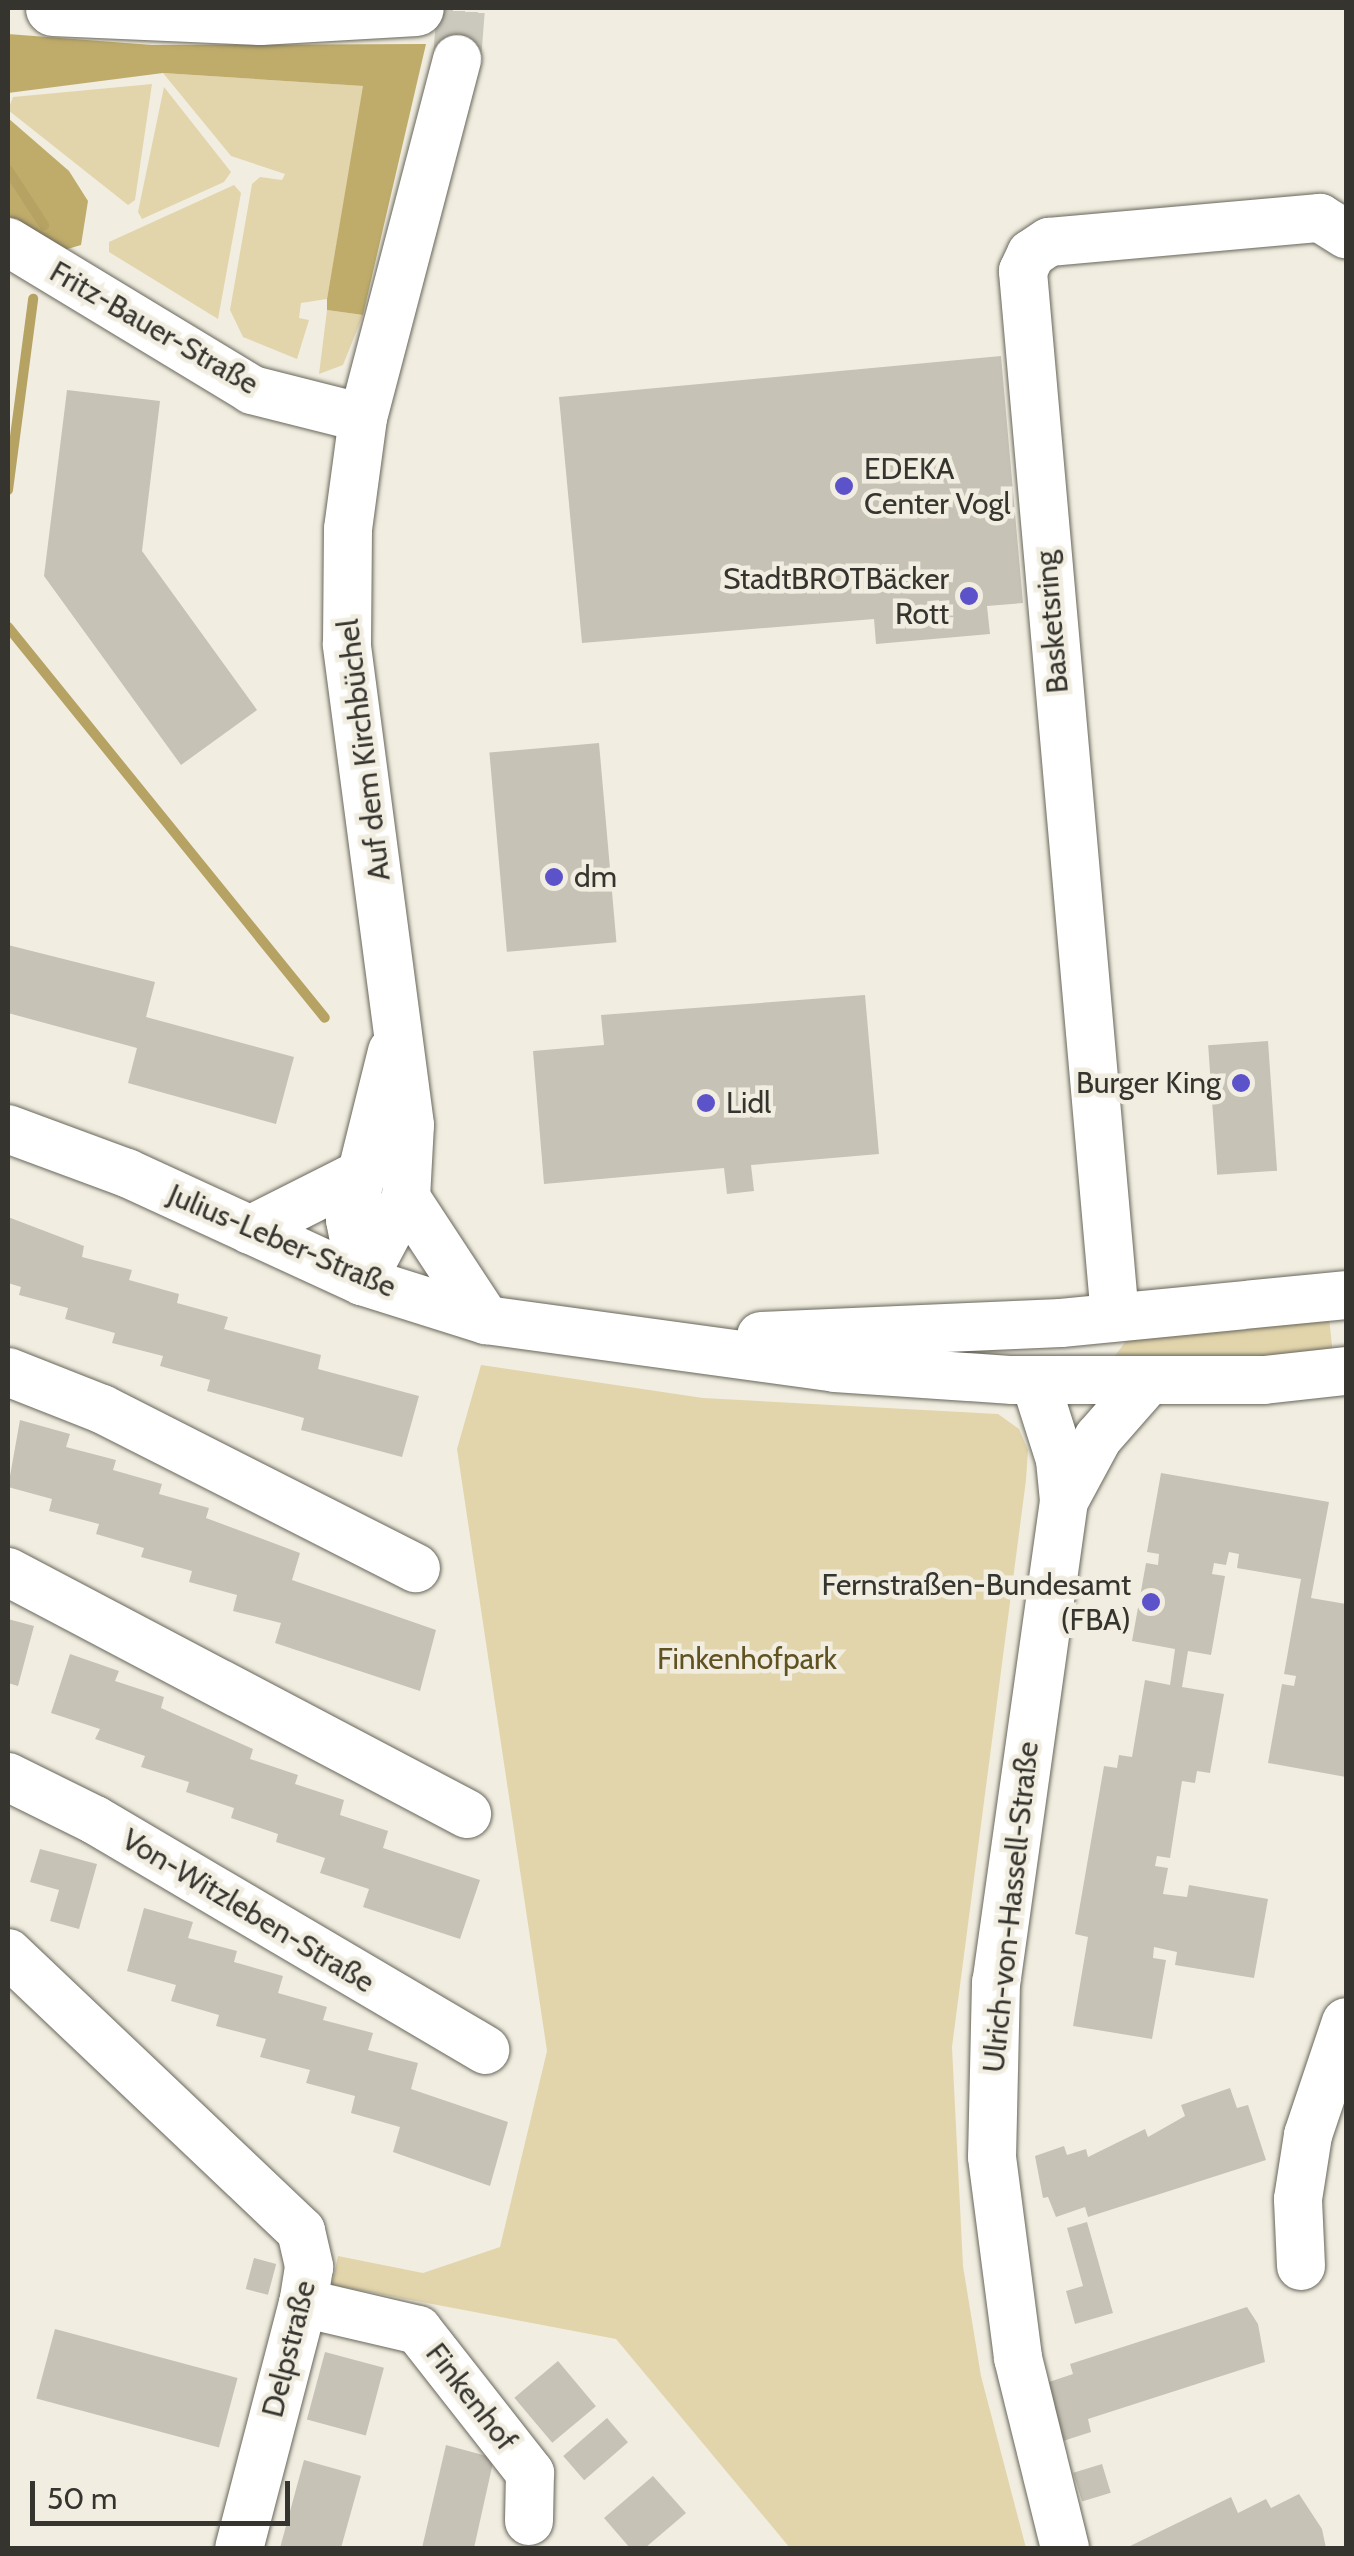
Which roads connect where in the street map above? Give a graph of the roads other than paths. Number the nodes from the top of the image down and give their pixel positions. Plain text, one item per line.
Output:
1 (53, 8) edge
2 (416, 8) edge
3 (457, 58) tunnel mouth
4 (1346, 234) edge
5 (8, 242) edge
6 (362, 418) junction
7 (397, 1033) junction
8 (8, 1128) edge
9 (357, 1176) junction
10 (406, 1198) junction
11 (250, 1230) junction
12 (362, 1280) junction
13 (1346, 1295) edge
14 (1115, 1317) junction
15 (486, 1320) junction
16 (622, 1342) junction
17 (1346, 1371) edge
18 (8, 1372) edge
19 (1049, 1381) junction
20 (1147, 1382) junction
21 (1064, 1501) junction
22 (416, 1568) dead end
23 (8, 1572) edge
24 (8, 1777) edge
25 (468, 1814) dead end
26 (8, 1953) edge
27 (1346, 2022) edge
28 (485, 2050) dead end
29 (1302, 2266) dead end
30 (306, 2284) junction
31 (529, 2521) dead end
32 (239, 2548) edge
33 (1065, 2548) edge

1 - 2 highway
3 - 6 street, Auf dem Kirchbüchel
4 - 14 street, Basketsring
5 - 6 street, Fritz-Bauer-Straße
6 - 7 street, Auf dem Kirchbüchel
7 - 9 street, Auf dem Kirchbüchel
7 - 10 street, Auf dem Kirchbüchel
8 - 11 street, Julius-Leber-Straße
9 - 11 street
9 - 12 street, Auf dem Kirchbüchel
10 - 12 street, Auf dem Kirchbüchel
10 - 15 street
11 - 12 street, Julius-Leber-Straße
12 - 15 street, Julius-Leber-Straße
13 - 14 street, Julius-Leber-Straße
14 - 16 street, Julius-Leber-Straße
14 - 19 street
15 - 16 street, Julius-Leber-Straße
16 - 19 street, Julius-Leber-Straße
17 - 20 street, Julius-Leber-Straße
18 - 22 street
19 - 20 street, Julius-Leber-Straße
19 - 21 street, Ulrich-von-Hassell-Straße
20 - 21 street, Ulrich-von-Hassell-Straße
21 - 33 street, Ulrich-von-Hassell-Straße
23 - 25 street
24 - 28 street, Von-Witzleben-Straße
26 - 30 street
27 - 29 street
30 - 31 street, Finkenhof
30 - 32 street, Delpstraße

